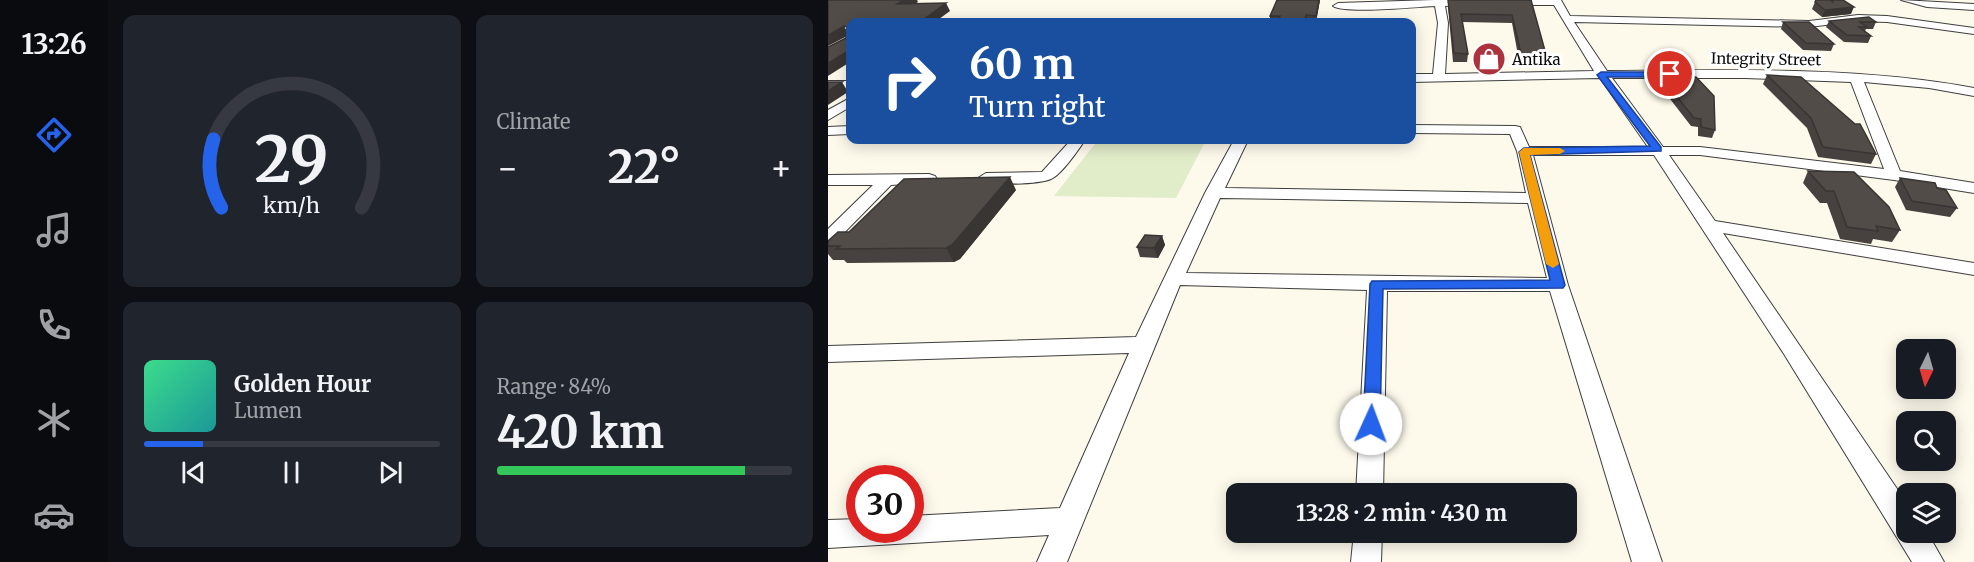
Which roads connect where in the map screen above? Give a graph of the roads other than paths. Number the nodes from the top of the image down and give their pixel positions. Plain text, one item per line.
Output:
1 (1906, 0) edge
2 (1439, 1) edge
3 (1557, 1) edge
4 (1486, 2) edge
5 (1498, 2) edge
6 (1334, 7) edge
7 (1974, 7) edge
8 (1567, 19) junction
9 (1974, 32) edge
10 (1601, 75) junction
11 (1439, 77) junction
12 (1416, 78) edge
13 (1856, 78) junction
14 (828, 85) edge
15 (846, 85) edge
16 (1974, 92) edge
17 (846, 105) edge
18 (828, 116) edge
19 (1416, 129) edge
20 (846, 130) edge
21 (828, 131) edge
22 (1075, 144) edge
23 (1239, 144) edge
24 (1658, 149) junction
25 (1524, 152) junction
26 (1894, 175) junction
27 (945, 179) edge
28 (969, 179) edge
29 (828, 180) edge
30 (887, 180) junction
31 (1974, 188) edge
32 (1213, 194) junction
33 (1535, 198) junction
34 (1709, 225) junction
35 (828, 239) edge
36 (1974, 269) edge
37 (1174, 279) junction
38 (1377, 284) junction
39 (1558, 285) junction
40 (1144, 345) junction
41 (828, 354) edge
42 (1369, 483) edge
43 (1896, 510) edge
44 (1069, 521) junction
45 (924, 529) edge
46 (846, 533) edge
47 (828, 534) edge
48 (1367, 543) edge
49 (1917, 543) edge
50 (1052, 562) edge
51 (1366, 562) edge
52 (1647, 562) edge
53 (1929, 562) edge

1 - 7 street
2 - 4 street
2 - 6 street
2 - 11 street
3 - 5 street
3 - 8 street
8 - 9 street
8 - 10 street
10 - 11 street, Integrity Street
10 - 13 street, Integrity Street
10 - 24 street
11 - 12 street, Integrity Street
13 - 16 street, Integrity Street
13 - 26 street
14 - 15 street
17 - 18 street
19 - 25 street
20 - 21 street
22 - 28 street
23 - 32 street
24 - 25 street
24 - 26 street
24 - 34 street
25 - 33 street
26 - 31 street
27 - 30 street
29 - 30 street
30 - 35 street
32 - 33 street
32 - 37 street
33 - 39 street
34 - 36 street
34 - 43 street
37 - 38 street
37 - 40 street
38 - 39 street
38 - 42 street
39 - 52 street
40 - 41 street
40 - 44 street
44 - 45 street
44 - 50 street
46 - 47 street
48 - 51 street
49 - 53 street

